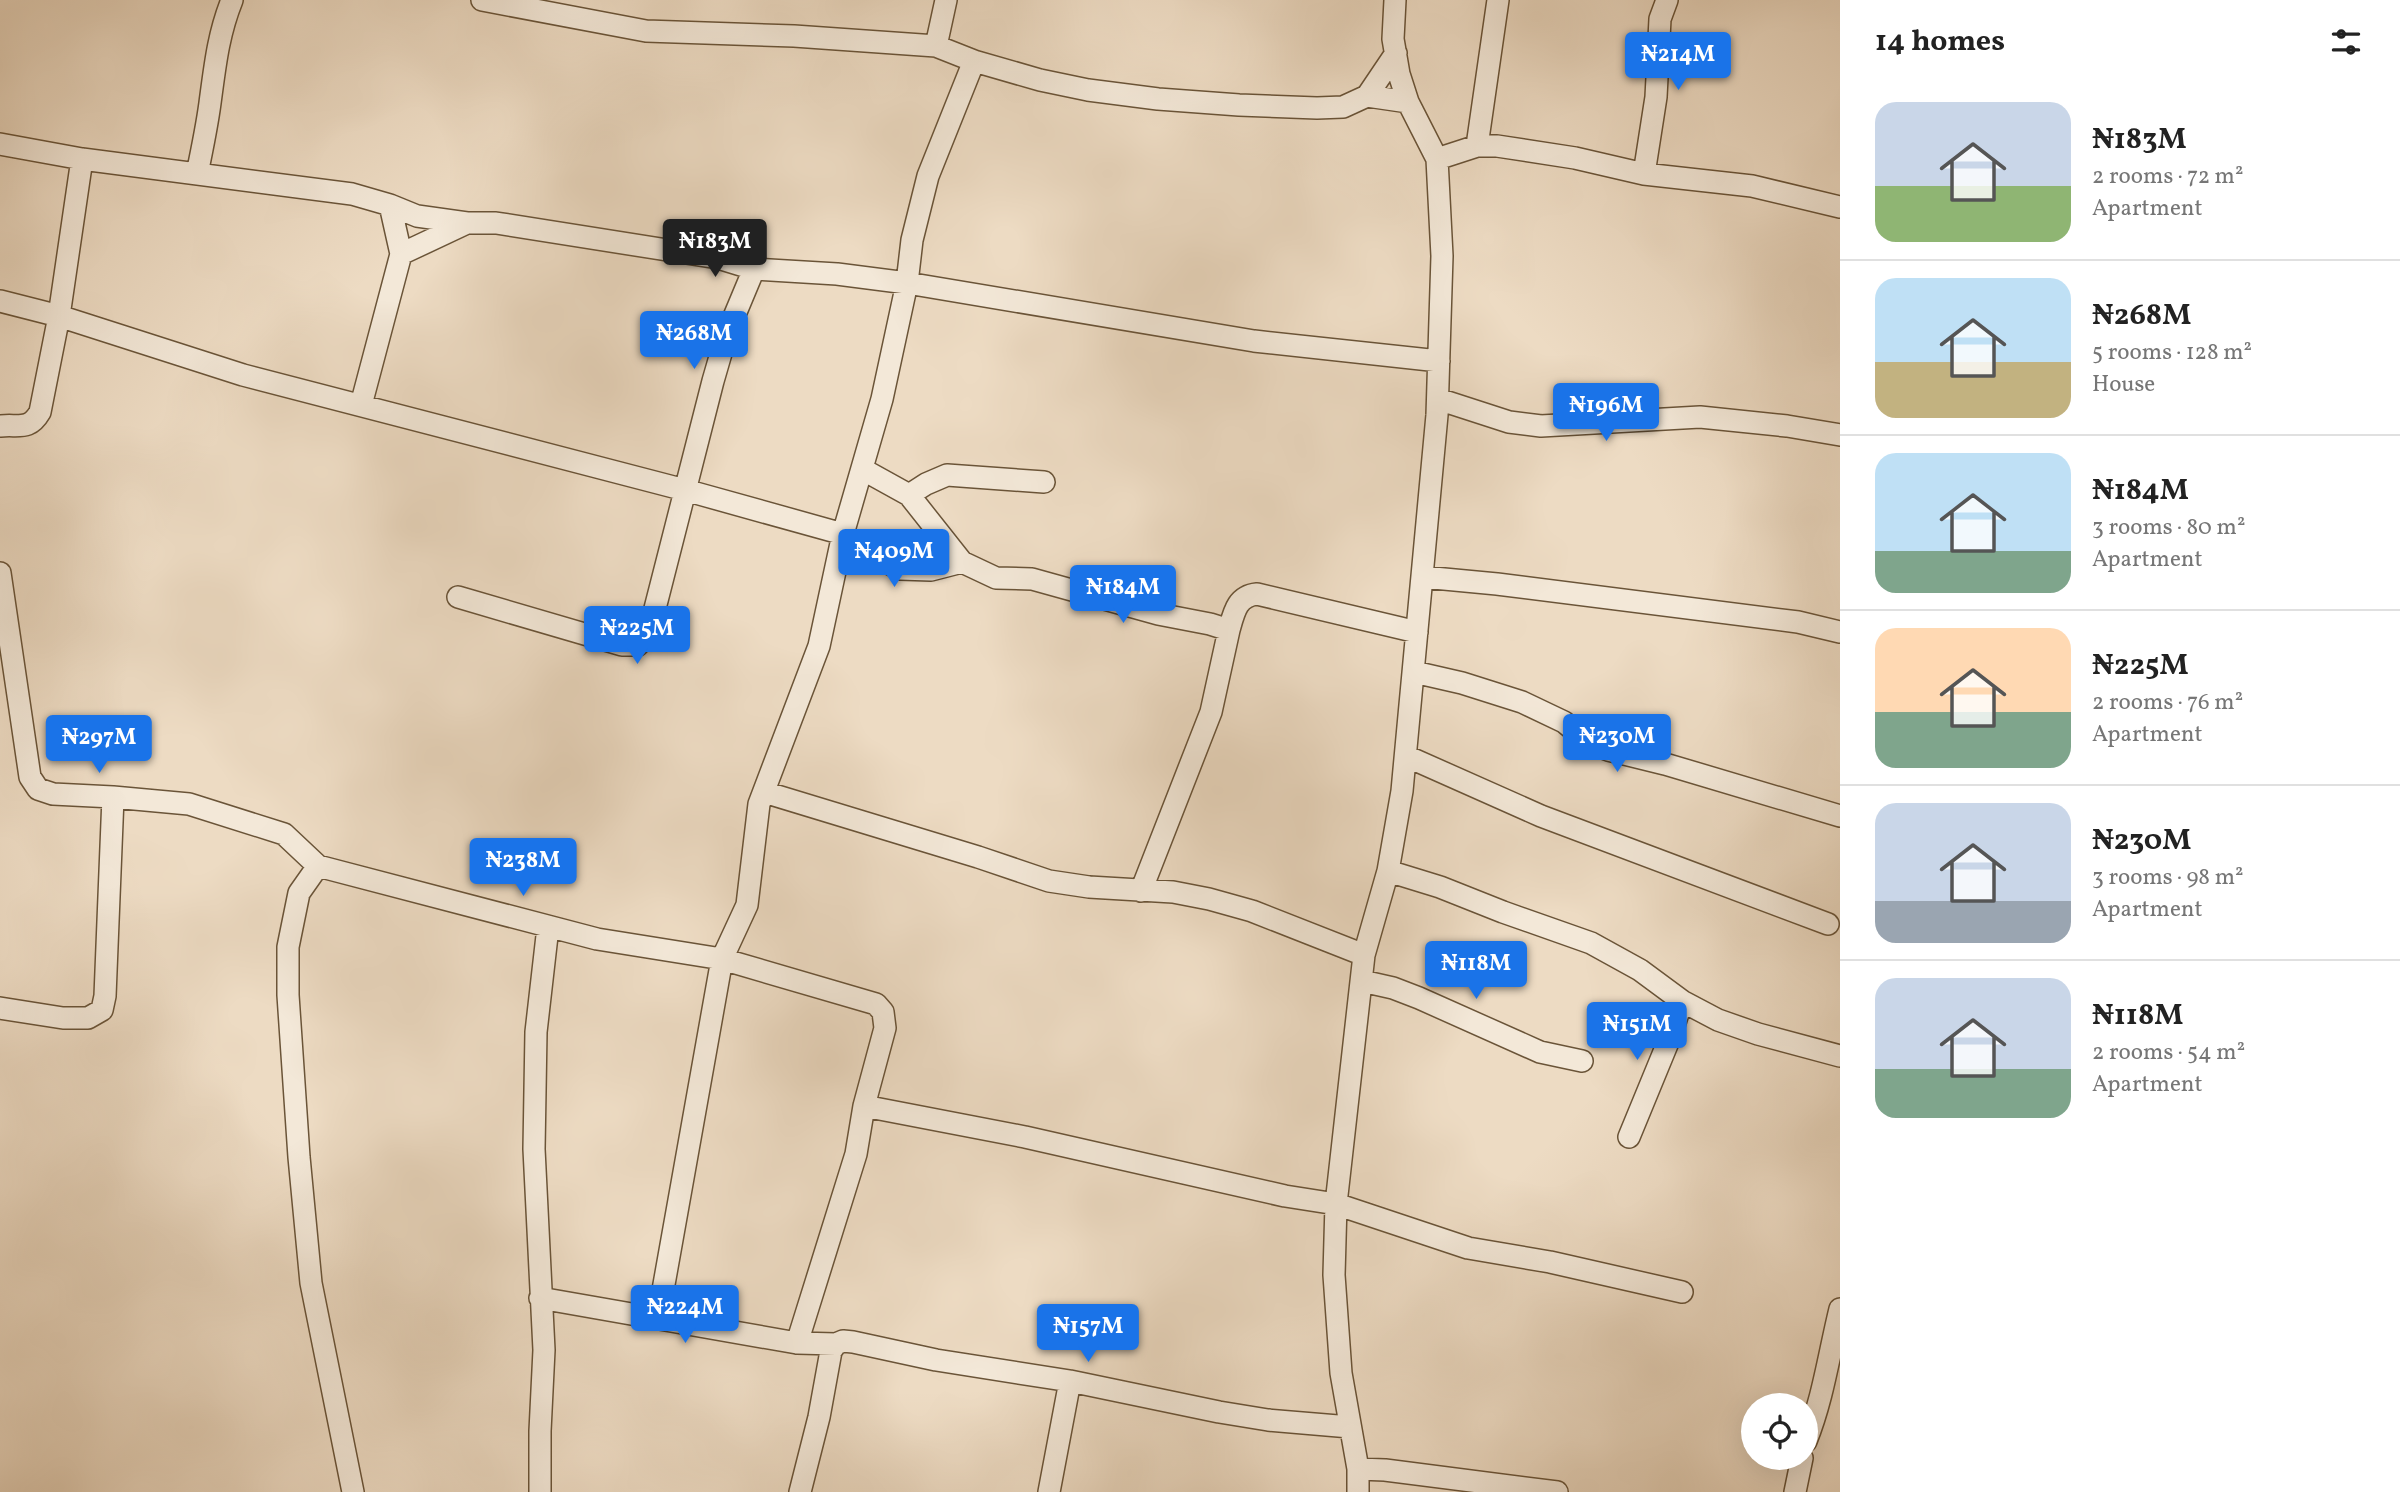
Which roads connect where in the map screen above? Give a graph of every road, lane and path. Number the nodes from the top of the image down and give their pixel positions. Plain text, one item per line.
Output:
1 (232, 0) edge
2 (482, 0) edge
3 (946, 0) edge
4 (1395, 0) edge
5 (1498, 0) edge
6 (1667, 0) edge
7 (936, 46) junction
8 (1396, 53) junction
9 (974, 61) junction
10 (1367, 96) junction
11 (1408, 102) junction
12 (0, 144) edge
13 (1476, 146) junction
14 (82, 159) junction
15 (1437, 159) junction
16 (197, 174) junction
17 (1644, 174) junction
18 (390, 205) junction
19 (1840, 207) edge
20 (467, 223) junction
21 (401, 254) junction
22 (754, 269) junction
23 (907, 283) junction
24 (0, 301) edge
25 (59, 316) junction
26 (1439, 360) junction
27 (1438, 398) junction
28 (360, 405) junction
29 (0, 426) edge
30 (1840, 435) edge
31 (862, 469) junction
32 (1044, 482) dead end
33 (685, 490) junction
34 (909, 495) junction
35 (843, 534) junction
36 (962, 562) junction
37 (0, 573) edge
38 (1423, 578) junction
39 (458, 597) dead end
40 (1229, 630) junction
41 (1417, 632) junction
42 (1840, 632) edge
43 (1414, 672) junction
44 (1406, 755) junction
45 (764, 792) junction
46 (113, 797) junction
47 (1840, 816) edge
48 (318, 866) junction
49 (1388, 871) junction
50 (1142, 891) junction
51 (1828, 924) dead end
52 (548, 927) junction
53 (1364, 955) junction
54 (722, 959) junction
55 (1362, 981) junction
56 (1682, 1001) junction
57 (0, 1008) edge
58 (1840, 1056) edge
59 (1582, 1061) dead end
60 (864, 1106) junction
61 (1629, 1137) dead end
62 (1336, 1204) junction
63 (1682, 1292) dead end
64 (540, 1297) junction
65 (1840, 1310) edge
66 (658, 1318) junction
67 (797, 1343) junction
68 (836, 1345) junction
69 (1070, 1381) junction
70 (1818, 1412) edge
71 (1350, 1427) junction
72 (1358, 1469) junction
73 (1802, 1470) edge
74 (1802, 1491) edge
75 (353, 1492) edge
76 (540, 1492) edge
77 (800, 1492) edge
78 (1049, 1492) edge
79 (1358, 1492) edge
80 (1557, 1492) edge

1 - 16 street
2 - 7 street
3 - 7 street
4 - 8 street
5 - 13 street
6 - 17 street
7 - 9 street
8 - 10 street
8 - 11 street
9 - 10 street
9 - 23 street
10 - 11 street
11 - 15 street
12 - 14 street
13 - 15 street
13 - 17 street
14 - 16 street
14 - 25 street
15 - 26 street
16 - 18 street
17 - 19 street
18 - 20 street
18 - 21 street
20 - 21 street
20 - 22 street
21 - 28 street
22 - 23 street
22 - 33 street
23 - 26 street
23 - 31 street
24 - 25 street
25 - 28 street
25 - 29 street
26 - 27 street
27 - 30 street
27 - 38 street
28 - 33 street
31 - 34 street
31 - 35 street
32 - 34 street
33 - 35 street
33 - 39 street
34 - 36 street
35 - 36 street
35 - 45 street
36 - 40 street
37 - 46 street
38 - 41 street
38 - 42 street
40 - 41 street
40 - 50 street
41 - 43 street
43 - 44 street
43 - 47 street
44 - 49 street
44 - 51 street
45 - 50 street
45 - 54 street
46 - 48 street
46 - 57 street
48 - 52 street
48 - 75 street
49 - 53 street
49 - 56 street
50 - 53 street
52 - 54 street
52 - 64 street
53 - 55 street
54 - 60 street
54 - 66 street
55 - 59 street
55 - 62 street
56 - 58 street
56 - 61 street
60 - 62 street
60 - 67 street
62 - 63 street
62 - 71 street
64 - 66 street
64 - 76 street
65 - 70 street
66 - 67 street
67 - 68 street
68 - 69 street
68 - 77 street
69 - 71 street
69 - 78 street
71 - 72 street
72 - 79 street
72 - 80 street
73 - 74 street

